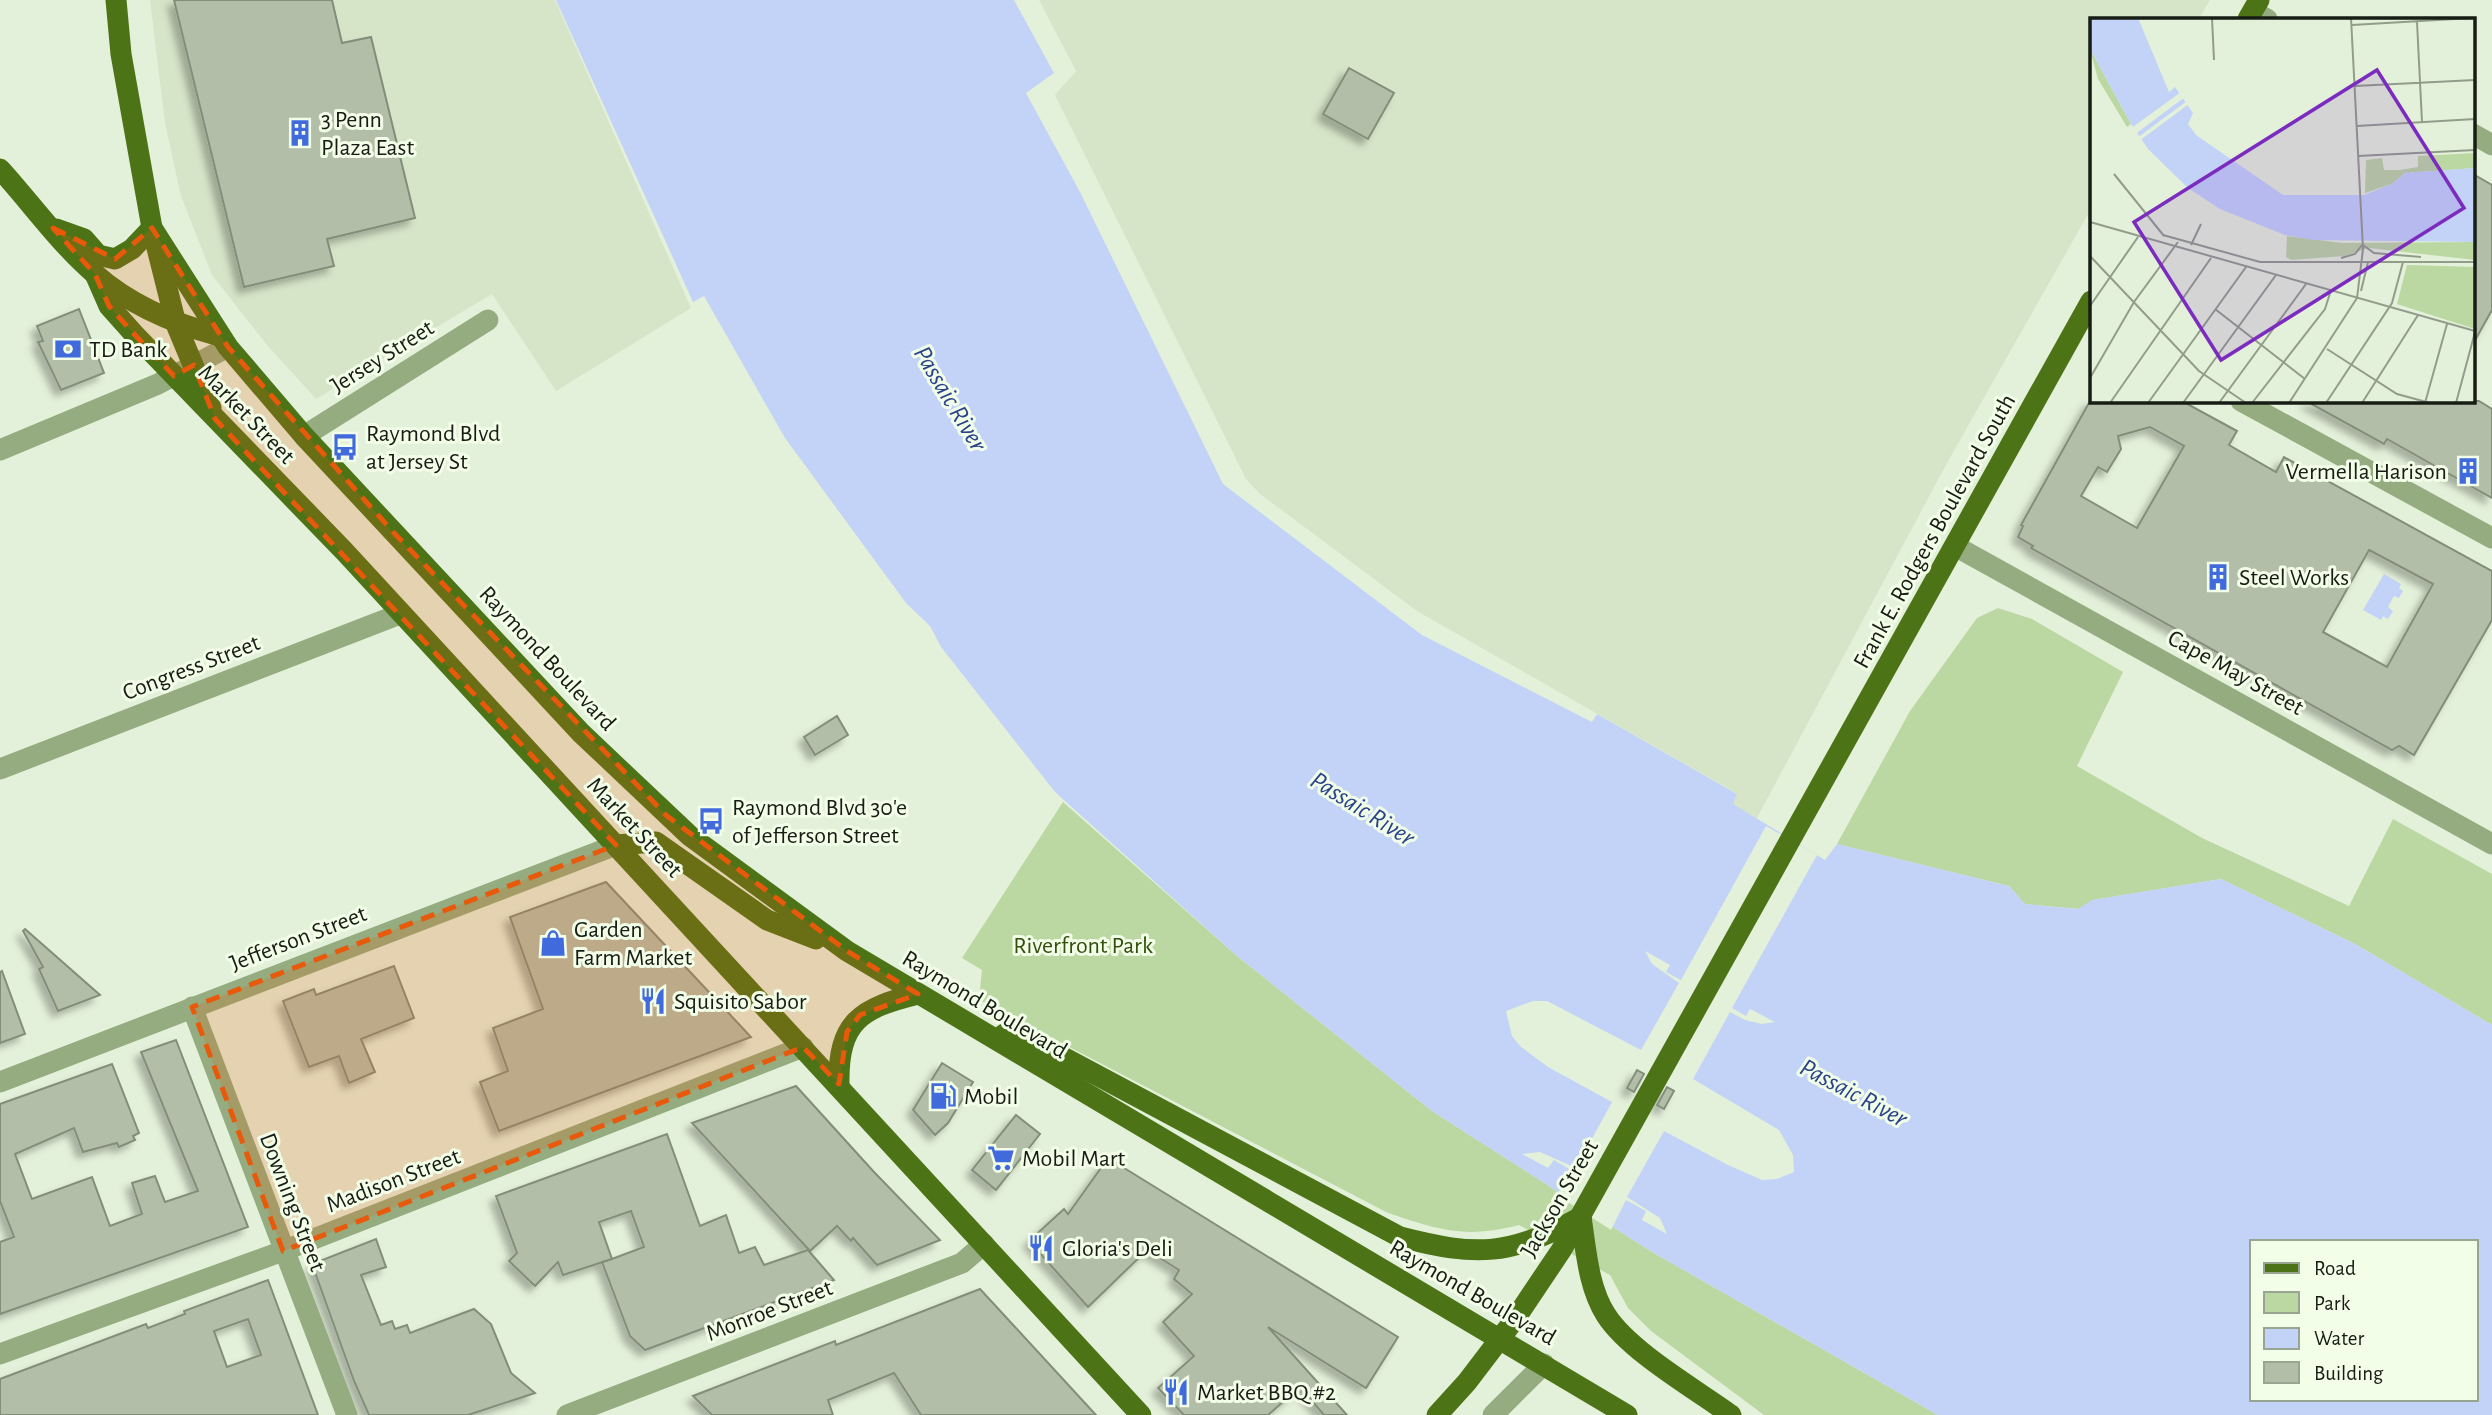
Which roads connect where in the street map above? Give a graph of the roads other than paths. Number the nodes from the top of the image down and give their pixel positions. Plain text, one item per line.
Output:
1 (116, 0) edge
2 (2474, 135) edge
3 (2492, 145) edge
4 (0, 169) edge
5 (53, 228) junction
6 (152, 228) junction
7 (95, 274) junction
8 (2089, 312) edge
9 (488, 320) dead end
10 (176, 324) junction
11 (224, 341) junction
12 (194, 365) junction
13 (174, 376) junction
14 (2243, 402) edge
15 (215, 419) junction
16 (304, 436) junction
17 (0, 450) edge
18 (395, 534) joint
19 (2492, 538) edge
20 (1955, 546) junction
21 (400, 614) junction
22 (0, 769) edge
23 (2492, 844) edge
24 (616, 845) junction
25 (847, 951) junction
26 (918, 994) junction
27 (1706, 994) joint
28 (192, 1007) junction
29 (962, 1019) junction
30 (803, 1047) junction
31 (0, 1082) edge
32 (839, 1084) junction
33 (1581, 1217) junction
34 (984, 1244) junction
35 (283, 1251) junction
36 (0, 1354) edge
37 (1544, 1364) junction
38 (1134, 1413) edge
39 (347, 1415) edge
40 (567, 1415) edge
41 (1437, 1415) edge
42 (1493, 1415) edge
43 (1628, 1415) edge
44 (1731, 1415) edge

1 - 6 main road
2 - 3 street
4 - 5 main road, Market Street
5 - 6 main road
5 - 7 main road, Market Street
6 - 10 main road
6 - 11 main road
7 - 10 main road, Market Street
7 - 13 main road, Market Street
8 - 20 main road, Frank E. Rodgers Boulevard South
9 - 16 street, Jersey Street
10 - 11 main road, Market Street
10 - 12 main road
11 - 12 street
11 - 16 main road, Market Street
12 - 13 street
12 - 15 main road
13 - 15 main road, Market Street
13 - 17 street
14 - 19 street
15 - 21 main road, Market Street
16 - 18 main road, Market Street
18 - 25 main road, Raymond Boulevard
20 - 23 street, Cape May Street
20 - 27 main road, Frank E. Rodgers Boulevard South
21 - 22 street, Congress Street
21 - 24 main road, Market Street
24 - 25 main road
24 - 28 street, Jefferson Street
24 - 30 main road, Market Street
25 - 26 main road, Raymond Boulevard
26 - 29 main road, Raymond Boulevard
26 - 32 main road
27 - 33 main road, Jackson Street
28 - 31 street, Jefferson Street
28 - 35 street, Downing Street
29 - 33 main road
29 - 37 main road, Raymond Boulevard
30 - 32 main road, Market Street
30 - 35 street, Madison Street
32 - 34 main road, Market Street
33 - 41 main road, Jackson Street, bridge
33 - 44 main road
34 - 38 main road, Market Street
34 - 40 street, Monroe Street
35 - 36 street, Madison Street
35 - 39 street, Downing Street
37 - 42 street
37 - 43 main road, Raymond Boulevard

